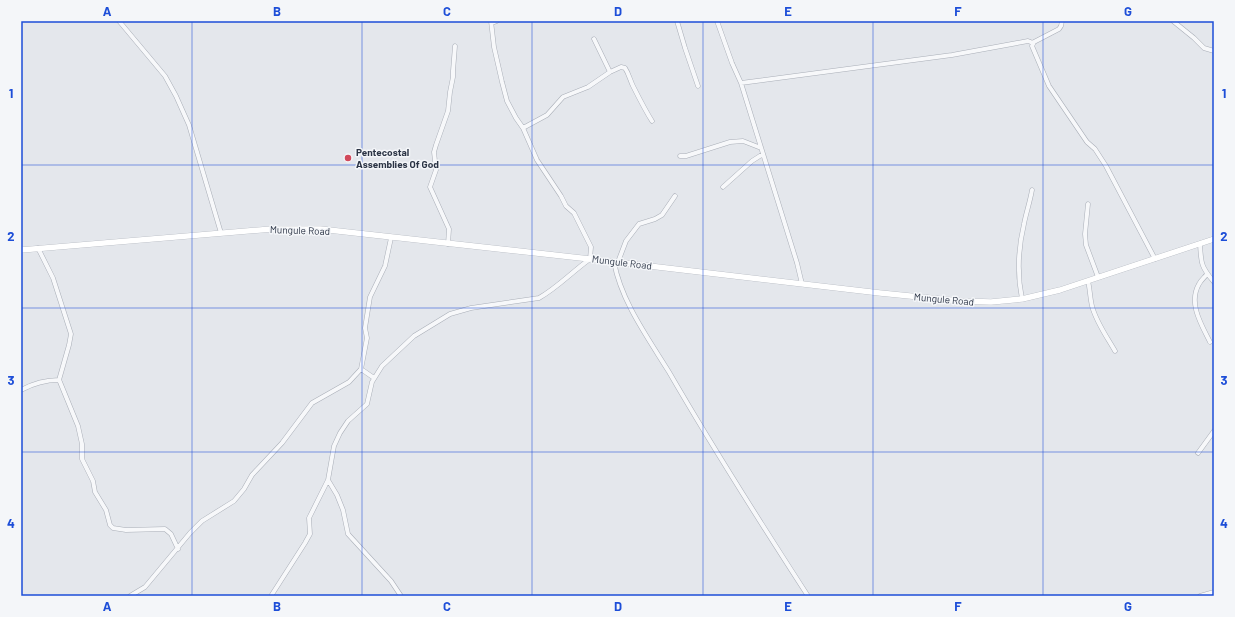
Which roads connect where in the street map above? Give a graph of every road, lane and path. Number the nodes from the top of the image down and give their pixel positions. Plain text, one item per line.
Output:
1 (119, 21) edge
2 (497, 21) edge
3 (677, 21) edge
4 (717, 21) edge
5 (1062, 21) edge
6 (1173, 21) edge
7 (492, 22) edge
8 (594, 40) dead end
9 (1033, 43) junction
10 (455, 46) dead end
11 (1214, 51) edge
12 (610, 72) junction
13 (741, 83) junction
14 (698, 86) dead end
15 (652, 121) dead end
16 (523, 128) junction
17 (761, 148) junction
18 (762, 154) junction
19 (680, 156) dead end
20 (723, 187) dead end
21 (1032, 190) dead end
22 (675, 196) dead end
23 (1088, 204) dead end
24 (221, 233) junction
25 (391, 238) junction
26 (1214, 239) edge
27 (448, 244) junction
28 (1200, 244) junction
29 (38, 248) junction
30 (21, 250) edge
31 (590, 259) junction
32 (1155, 259) junction
33 (616, 262) junction
34 (1208, 274) junction
35 (1098, 278) junction
36 (1088, 281) junction
37 (1214, 282) edge
38 (802, 284) junction
39 (1022, 299) junction
40 (1210, 342) dead end
41 (1115, 351) dead end
42 (361, 369) junction
43 (374, 378) junction
44 (59, 380) junction
45 (21, 390) edge
46 (1214, 431) edge
47 (1198, 453) dead end
48 (328, 480) junction
49 (178, 549) junction
50 (1214, 592) edge
51 (130, 596) edge
52 (271, 596) edge
53 (401, 596) edge
54 (808, 596) edge
55 (1200, 596) edge

1 - 24 street
2 - 7 street
3 - 14 street
4 - 13 street
5 - 9 street
6 - 11 street
7 - 16 street
8 - 12 street
9 - 13 street
9 - 32 street
10 - 27 street
12 - 15 street
12 - 16 street
13 - 17 street
16 - 31 street
17 - 18 street
17 - 19 street
18 - 20 street
18 - 38 street
21 - 39 street
22 - 33 street
23 - 35 street
24 - 25 street, Mungule Road
24 - 29 street, Mungule Road
25 - 27 street, Mungule Road
25 - 42 street
26 - 28 street, Mungule Road
27 - 31 street, Mungule Road
28 - 32 street, Mungule Road
28 - 34 street
29 - 30 street, Mungule Road
29 - 44 street
31 - 33 street, Mungule Road
31 - 43 street
32 - 35 street, Mungule Road
33 - 38 street, Mungule Road
33 - 54 street
34 - 37 street
34 - 40 street
35 - 36 street, Mungule Road
36 - 39 street, Mungule Road
36 - 41 street
38 - 39 street, Mungule Road
42 - 43 street
42 - 49 street
43 - 48 street
44 - 45 street
44 - 49 street
46 - 47 street
48 - 52 street
48 - 53 street
49 - 51 street
50 - 55 street

